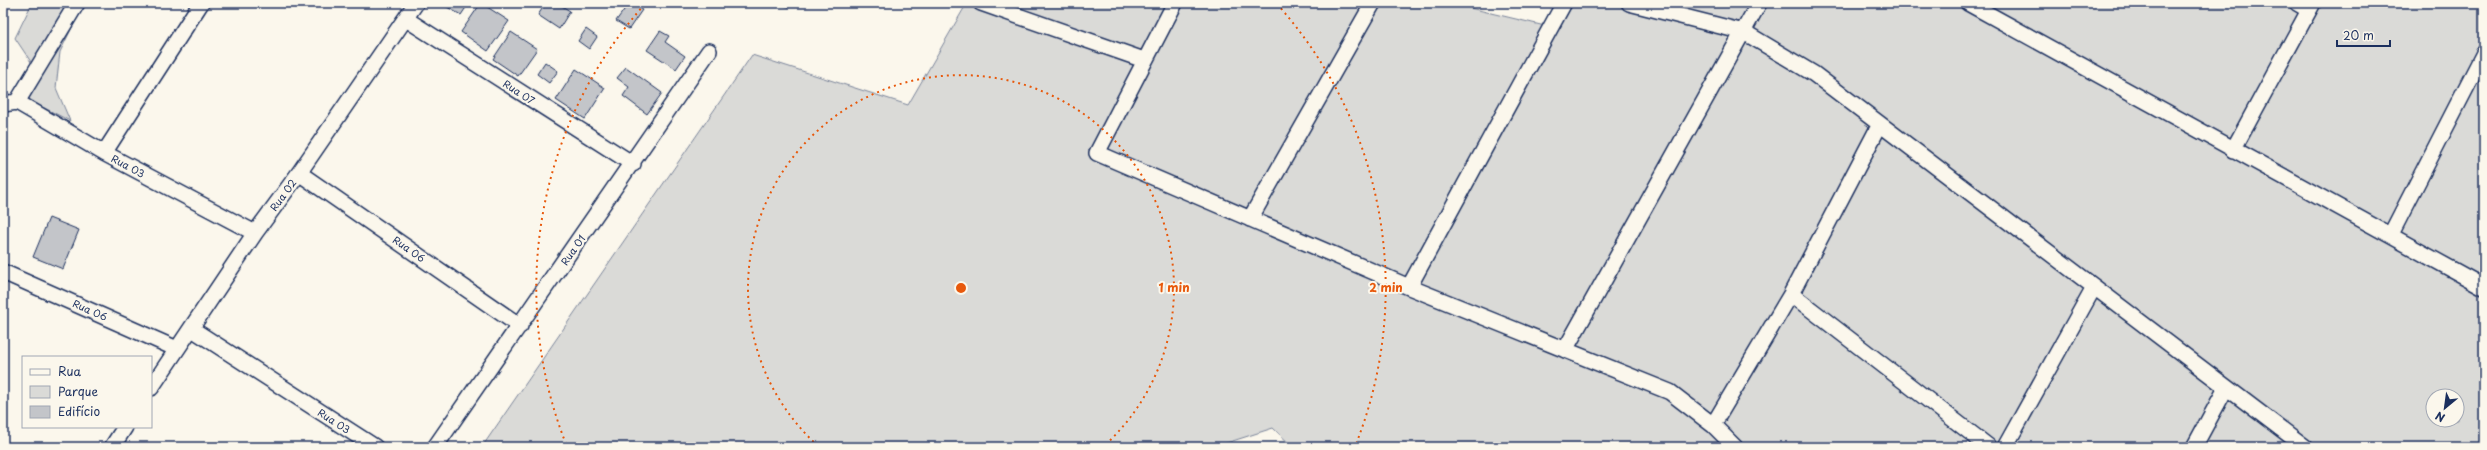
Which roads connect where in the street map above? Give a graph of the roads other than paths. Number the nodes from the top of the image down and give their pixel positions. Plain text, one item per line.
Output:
1 (77, 3) edge
2 (202, 3) edge
3 (416, 3) edge
4 (981, 3) edge
5 (1175, 3) edge
6 (1373, 3) edge
7 (1564, 3) edge
8 (1629, 3) edge
9 (1759, 3) edge
10 (1968, 3) edge
11 (2306, 5) edge
12 (406, 19) junction
13 (1744, 32) junction
14 (709, 51) dead end
15 (2484, 53) edge
16 (1144, 60) junction
17 (10, 103) edge
18 (1879, 126) junction
19 (2232, 150) junction
20 (104, 153) junction
21 (633, 164) junction
22 (299, 173) junction
23 (1250, 219) junction
24 (255, 233) junction
25 (2391, 234) junction
26 (3, 272) edge
27 (1409, 287) junction
28 (2094, 287) junction
29 (2484, 287) edge
30 (1791, 294) junction
31 (520, 326) junction
32 (192, 329) junction
33 (177, 349) junction
34 (1565, 350) junction
35 (152, 386) edge
36 (2226, 388) junction
37 (1713, 424) junction
38 (124, 428) edge
39 (112, 447) edge
40 (375, 447) edge
41 (435, 447) edge
42 (1735, 447) edge
43 (1989, 447) edge
44 (2005, 447) edge
45 (2194, 447) edge
46 (2305, 447) edge

1 - 17 street
2 - 20 street
3 - 12 street, Rua 02
4 - 16 street
5 - 16 street
6 - 23 street
7 - 27 street
8 - 13 street
9 - 13 street
10 - 19 street
11 - 19 street
12 - 21 street, Rua 07
12 - 22 street, Rua 02
13 - 18 street
13 - 34 street
14 - 21 street, Rua 01
15 - 25 street
16 - 23 street
17 - 20 street, Rua 03
18 - 28 street
18 - 30 street
19 - 25 street
20 - 24 street, Rua 03
21 - 31 street, Rua 01
22 - 24 street, Rua 02
22 - 31 street, Rua 06
23 - 27 street
24 - 32 street, Rua 02
25 - 29 street
26 - 33 street, Rua 06
27 - 34 street
28 - 36 street
28 - 44 street
30 - 37 street
30 - 43 street
31 - 41 street, Rua 01
32 - 33 street, Rua 02
32 - 40 street, Rua 03
33 - 35 street, Rua 02
34 - 37 street
36 - 45 street
36 - 46 street
37 - 42 street
38 - 39 street

